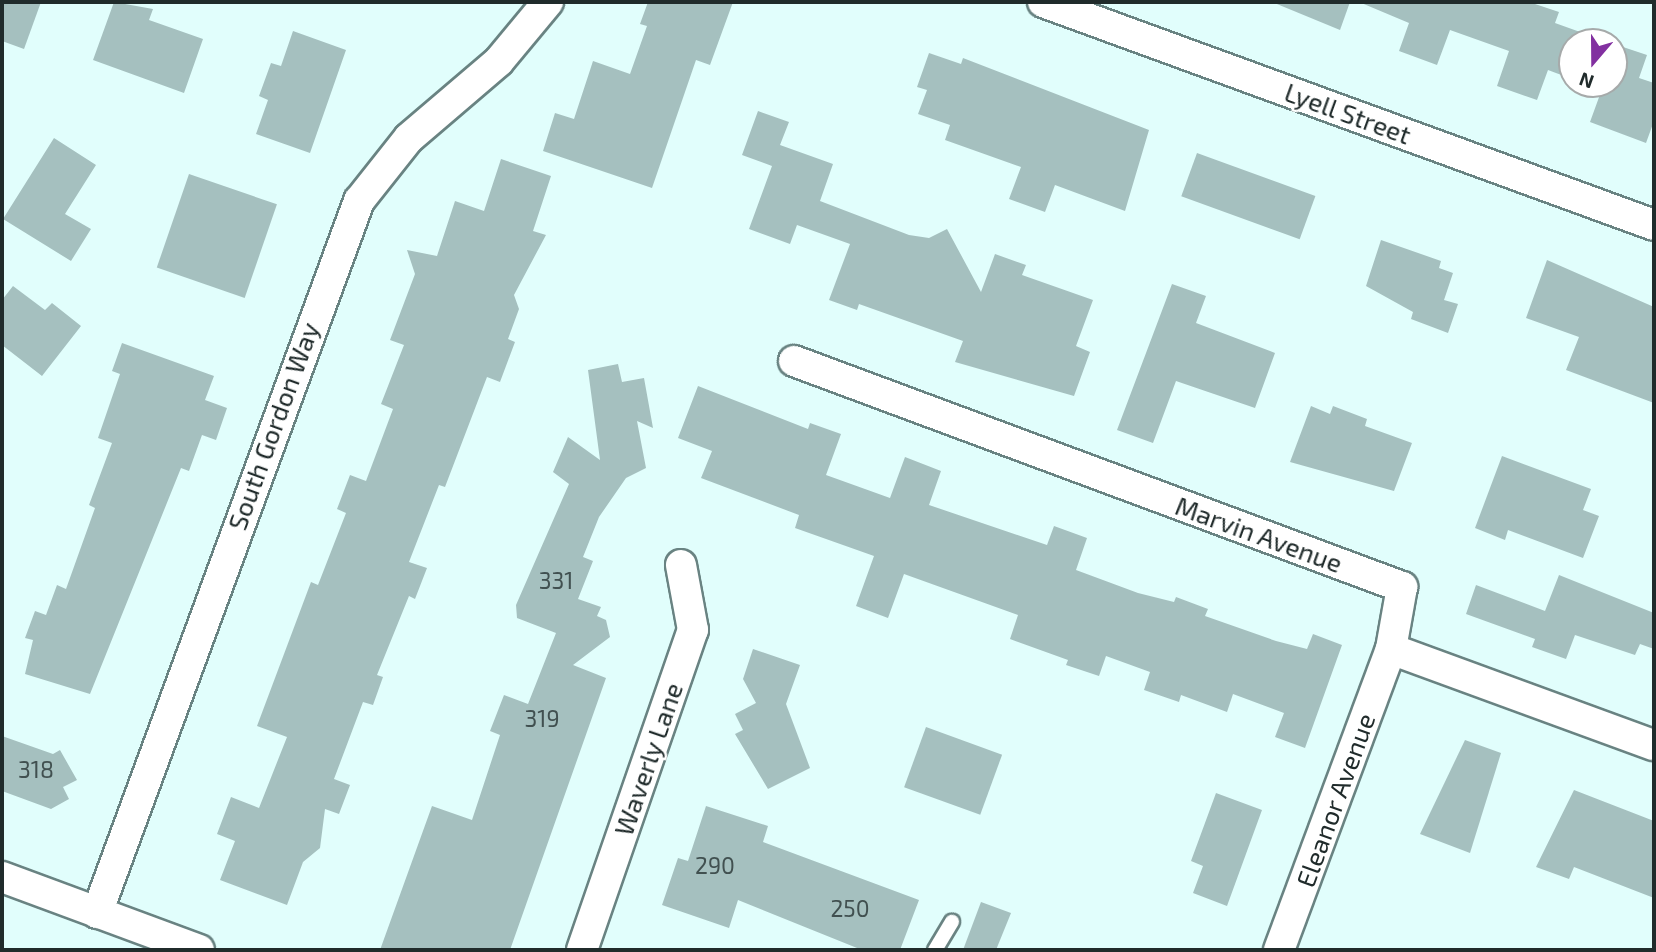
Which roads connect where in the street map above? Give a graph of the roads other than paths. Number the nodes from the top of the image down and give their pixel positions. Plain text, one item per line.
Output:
1 (548, 2) edge
2 (1042, 2) edge
3 (1654, 225) edge
4 (794, 361) dead end
5 (681, 565) dead end
6 (1391, 649) junction
7 (1654, 745) edge
8 (2, 877) edge
9 (97, 912) junction
10 (952, 922) dead end
11 (199, 950) edge
12 (582, 950) edge
13 (935, 950) edge
14 (1279, 950) edge

1 - 9 street, South Gordon Way
2 - 3 street, Lyell Street
4 - 6 street, Marvin Avenue
5 - 12 street, Waverly Lane
6 - 7 street
6 - 14 street, Eleanor Avenue
8 - 9 street
9 - 11 street
10 - 13 lane

